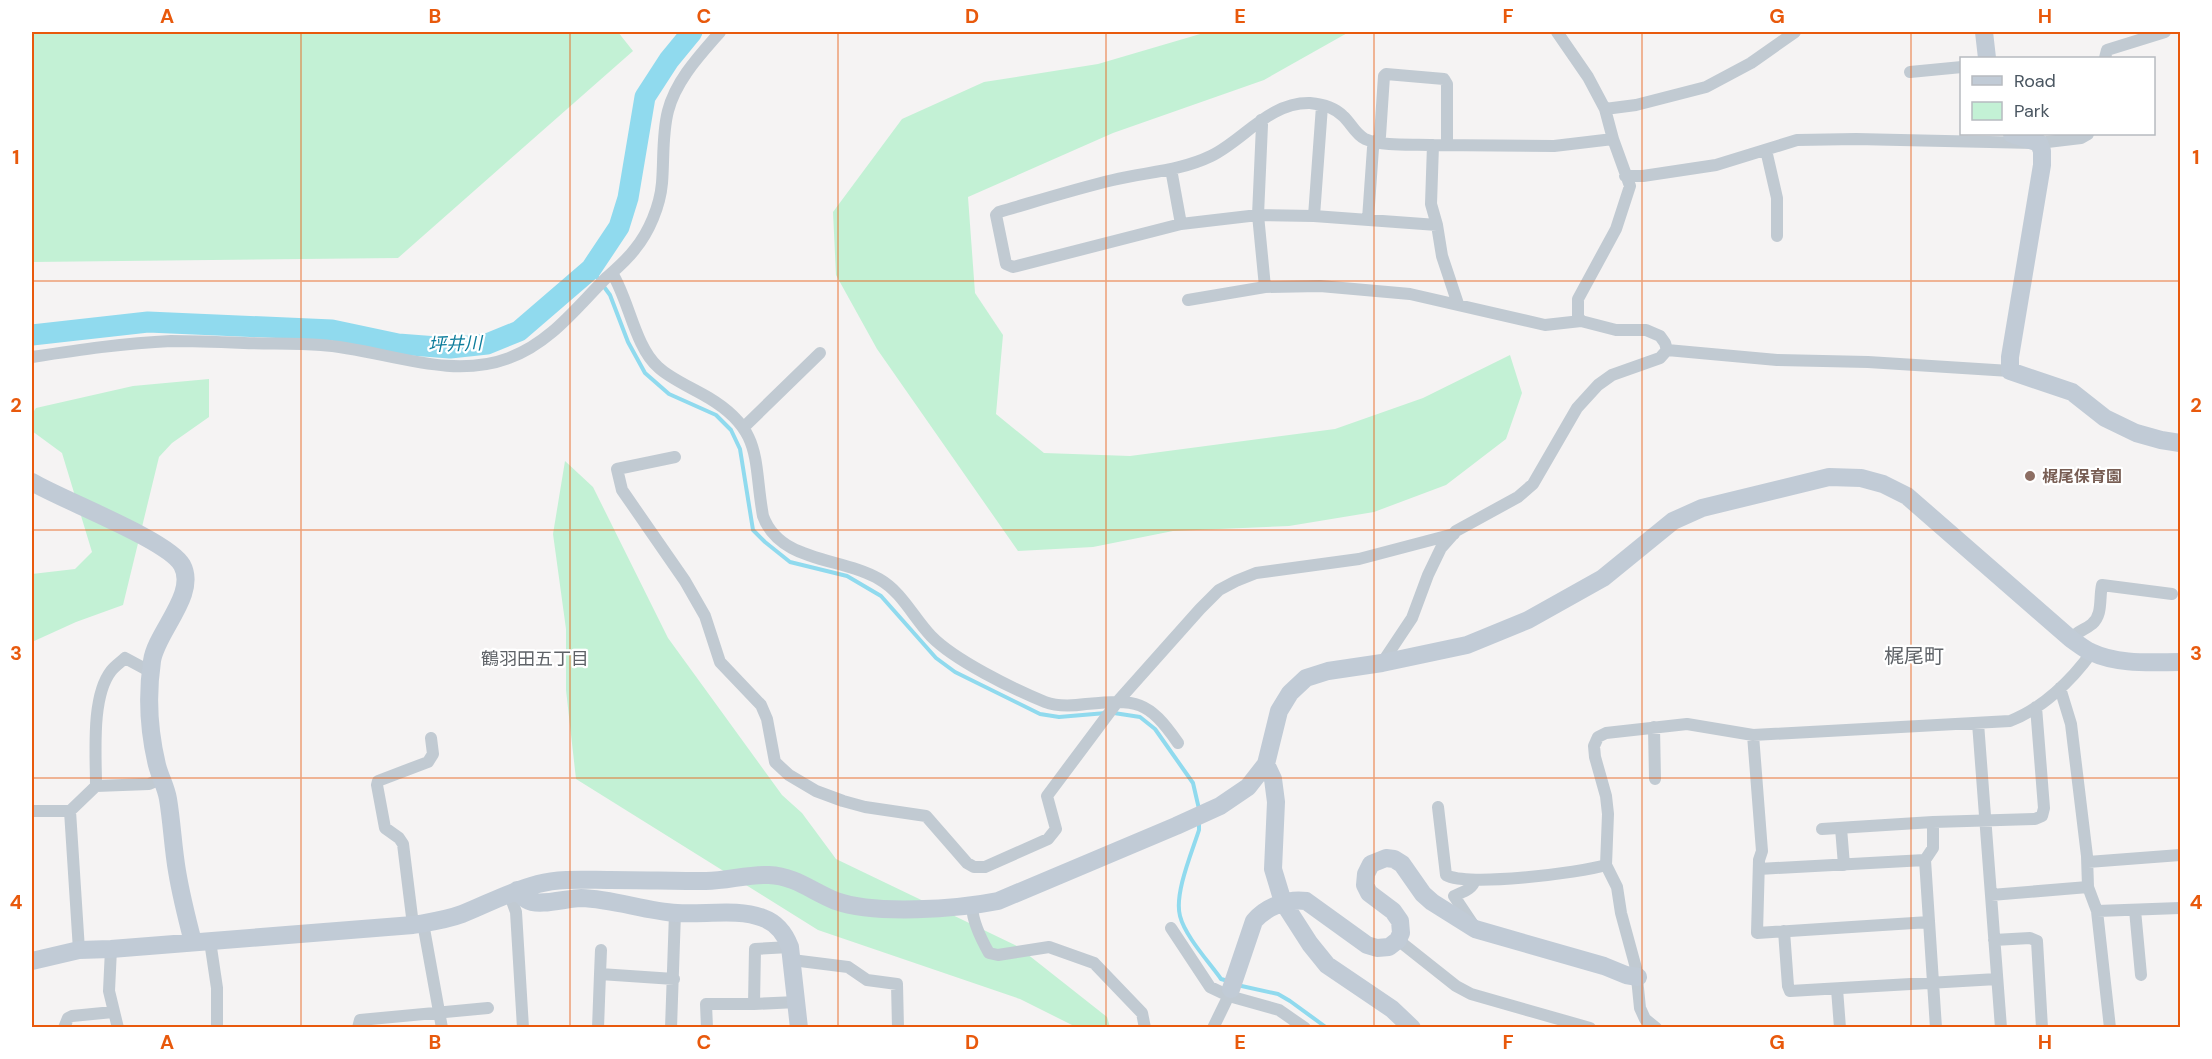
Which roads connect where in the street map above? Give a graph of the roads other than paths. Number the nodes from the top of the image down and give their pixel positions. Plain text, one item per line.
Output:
1 (720, 32) edge
2 (1557, 32) edge
3 (1795, 32) edge
4 (1984, 32) edge
5 (2165, 32) edge
6 (1987, 57) edge
7 (2105, 57) edge
8 (1960, 67) edge
9 (1910, 72) dead end
10 (1322, 106) junction
11 (1605, 110) junction
12 (1261, 120) junction
13 (2015, 135) edge
14 (2086, 135) edge
15 (1613, 140) junction
16 (1376, 142) junction
17 (2039, 142) junction
18 (1433, 145) junction
19 (1447, 145) junction
20 (1766, 150) junction
21 (1171, 169) junction
22 (1625, 176) junction
23 (1258, 215) junction
24 (1314, 216) junction
25 (1368, 219) junction
26 (1181, 224) junction
27 (1437, 225) junction
28 (1777, 236) dead end
29 (610, 275) junction
30 (1265, 287) junction
31 (1188, 300) dead end
32 (1458, 304) junction
33 (1581, 321) junction
34 (1667, 350) junction
35 (819, 353) dead end
36 (32, 357) edge
37 (2010, 371) junction
38 (744, 427) junction
39 (2181, 442) edge
40 (675, 457) dead end
41 (32, 482) edge
42 (1454, 534) junction
43 (2172, 594) dead end
44 (2071, 639) junction
45 (2092, 652) junction
46 (2181, 662) edge
47 (1382, 663) junction
48 (151, 672) junction
49 (2060, 688) junction
50 (1116, 704) junction
51 (2036, 707) junction
52 (1978, 723) junction
53 (1654, 727) junction
54 (1753, 735) junction
55 (431, 738) dead end
56 (1178, 743) dead end
57 (1266, 764) junction
58 (162, 779) junction
59 (1655, 779) dead end
60 (96, 786) junction
61 (1438, 807) dead end
62 (32, 811) edge
63 (70, 811) junction
64 (1986, 820) junction
65 (1933, 822) junction
66 (1841, 828) junction
67 (1822, 829) dead end
68 (2181, 855) edge
69 (1925, 860) junction
70 (2088, 862) junction
71 (1844, 864) junction
72 (1606, 865) junction
73 (1759, 870) junction
74 (1475, 880) junction
75 (2088, 886) junction
76 (513, 892) junction
77 (1991, 895) junction
78 (1283, 902) junction
79 (972, 907) junction
80 (2181, 908) edge
81 (2135, 910) junction
82 (2097, 911) junction
83 (675, 913) junction
84 (1929, 922) junction
85 (418, 924) junction
86 (1171, 928) dead end
87 (1475, 929) junction
88 (1784, 931) junction
89 (1398, 940) junction
90 (1994, 940) junction
91 (202, 942) junction
92 (111, 949) junction
93 (79, 950) junction
94 (601, 950) dead end
95 (791, 953) junction
96 (32, 961) edge
97 (600, 974) junction
98 (2141, 975) dead end
99 (1638, 976) junction
100 (674, 979) junction
101 (1997, 979) junction
102 (1933, 983) junction
103 (1232, 987) junction
104 (1837, 989) junction
105 (797, 1002) junction
106 (754, 1004) junction
107 (488, 1008) dead end
108 (113, 1012) junction
109 (440, 1013) junction
110 (64, 1028) edge
111 (118, 1028) edge
112 (217, 1028) edge
113 (358, 1028) edge
114 (442, 1028) edge
115 (523, 1028) edge
116 (598, 1028) edge
117 (671, 1028) edge
118 (707, 1028) edge
119 (799, 1028) edge
120 (898, 1028) edge
121 (1145, 1028) edge
122 (1213, 1028) edge
123 (1305, 1028) edge
124 (1412, 1028) edge
125 (1590, 1028) edge
126 (1656, 1028) edge
127 (1840, 1028) edge
128 (1936, 1028) edge
129 (2001, 1028) edge
130 (2042, 1028) edge
131 (2110, 1028) edge

1 - 29 street
2 - 11 street
3 - 11 street
4 - 6 street
5 - 7 street
8 - 9 street
10 - 12 street
10 - 16 street
10 - 24 street
11 - 15 street
12 - 21 street
12 - 23 street
13 - 17 street
14 - 17 street
15 - 19 street
15 - 22 street
16 - 18 street
16 - 19 street
16 - 25 street
17 - 20 street
17 - 37 street
18 - 19 street
18 - 27 street
20 - 22 street
20 - 28 street
21 - 26 street
21 - 26 street
22 - 33 street
23 - 24 street
23 - 26 street
23 - 30 street
24 - 25 street
25 - 27 street
27 - 32 street
29 - 36 street
29 - 38 street
30 - 31 street
30 - 32 street
32 - 33 street
33 - 34 street
34 - 37 street
34 - 42 street
35 - 38 street
37 - 39 street
38 - 50 street
40 - 50 street
41 - 48 street
42 - 47 street
42 - 50 street
43 - 44 street
44 - 45 street
44 - 47 street
45 - 46 street
45 - 49 street
47 - 57 street
48 - 58 street
48 - 60 street
49 - 51 street
49 - 70 street
50 - 56 street
51 - 52 street
51 - 64 street
52 - 54 street
52 - 64 street
53 - 54 street
53 - 59 street
53 - 72 street
54 - 73 street
55 - 85 street
57 - 78 street
57 - 79 street
58 - 60 street
58 - 91 street
60 - 63 street
61 - 74 street
62 - 63 street
63 - 93 street
64 - 65 street
64 - 77 street
65 - 66 street
65 - 69 street
66 - 67 street
66 - 71 street
68 - 70 street
69 - 71 street
69 - 84 street
70 - 75 street
71 - 73 street
72 - 74 street
72 - 99 street
73 - 88 street
74 - 87 street
75 - 77 street
75 - 82 street
76 - 79 street
76 - 83 street
76 - 85 street
76 - 115 street
77 - 90 street
78 - 89 street
78 - 103 street
78 - 124 street
79 - 121 street
80 - 81 street
81 - 82 street
81 - 98 street
82 - 131 street
83 - 95 street
83 - 100 street
84 - 88 street
84 - 102 street
85 - 91 street
85 - 109 street
86 - 103 street
87 - 89 street
87 - 99 street
88 - 104 street
89 - 125 street
90 - 101 street
90 - 130 street
91 - 92 street
91 - 112 street
92 - 93 street
92 - 108 street
93 - 96 street
94 - 97 street
95 - 105 street
95 - 106 street
95 - 120 street
97 - 100 street
97 - 116 street
99 - 126 street
100 - 117 street
101 - 102 street
101 - 129 street
102 - 104 street
102 - 128 street
103 - 122 street
103 - 123 street
104 - 127 street
105 - 106 street
105 - 119 street
106 - 118 street
107 - 109 street
108 - 110 street
108 - 111 street
109 - 113 street
109 - 114 street

